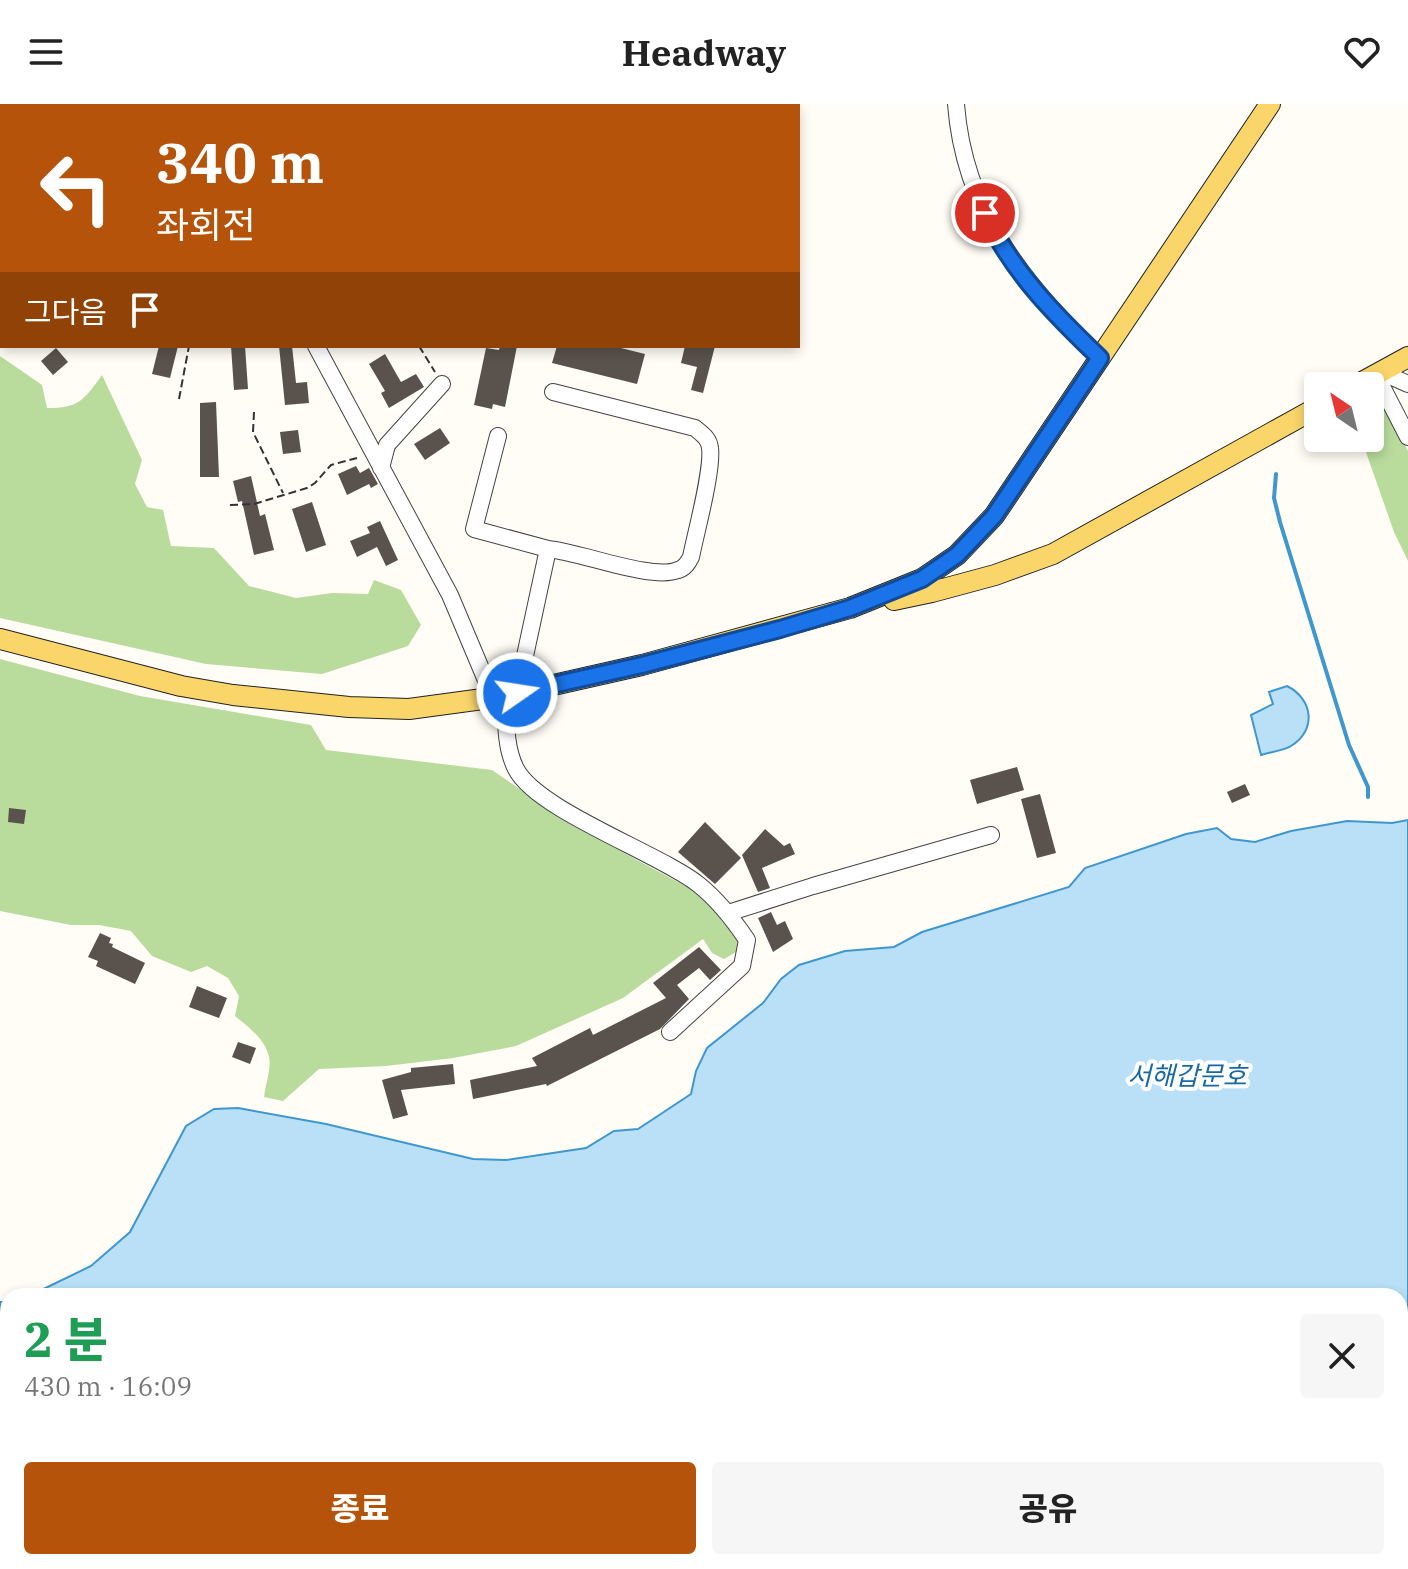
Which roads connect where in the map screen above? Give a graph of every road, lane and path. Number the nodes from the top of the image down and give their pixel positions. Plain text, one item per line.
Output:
1 (956, 104) edge
2 (1270, 104) edge
3 (189, 348) edge
4 (317, 348) edge
5 (420, 348) edge
6 (1408, 357) edge
7 (1100, 358) junction
8 (1380, 372) edge
9 (1384, 375) edge
10 (442, 384) joint
11 (1408, 384) edge
12 (1384, 386) edge
13 (553, 392) dead end
14 (179, 399) dead end
15 (254, 412) dead end
16 (1304, 415) edge
17 (498, 436) dead end
18 (1408, 437) edge
19 (377, 461) junction
20 (283, 494) junction
21 (230, 505) dead end
22 (548, 549) junction
23 (850, 608) junction
24 (0, 639) edge
25 (505, 695) junction
26 (991, 835) dead end
27 (728, 913) junction
28 (670, 1032) dead end

1 - 7 street
2 - 7 main road
3 - 14 path
4 - 19 street
5 - 10 path
6 - 8 main road
7 - 23 main road
9 - 11 street
10 - 19 street
12 - 18 street
13 - 22 street
15 - 20 path
16 - 23 main road
17 - 22 street
19 - 20 path
19 - 25 street
20 - 21 path
22 - 25 street
23 - 25 main road
24 - 25 main road
25 - 27 street
26 - 27 street
27 - 28 street

